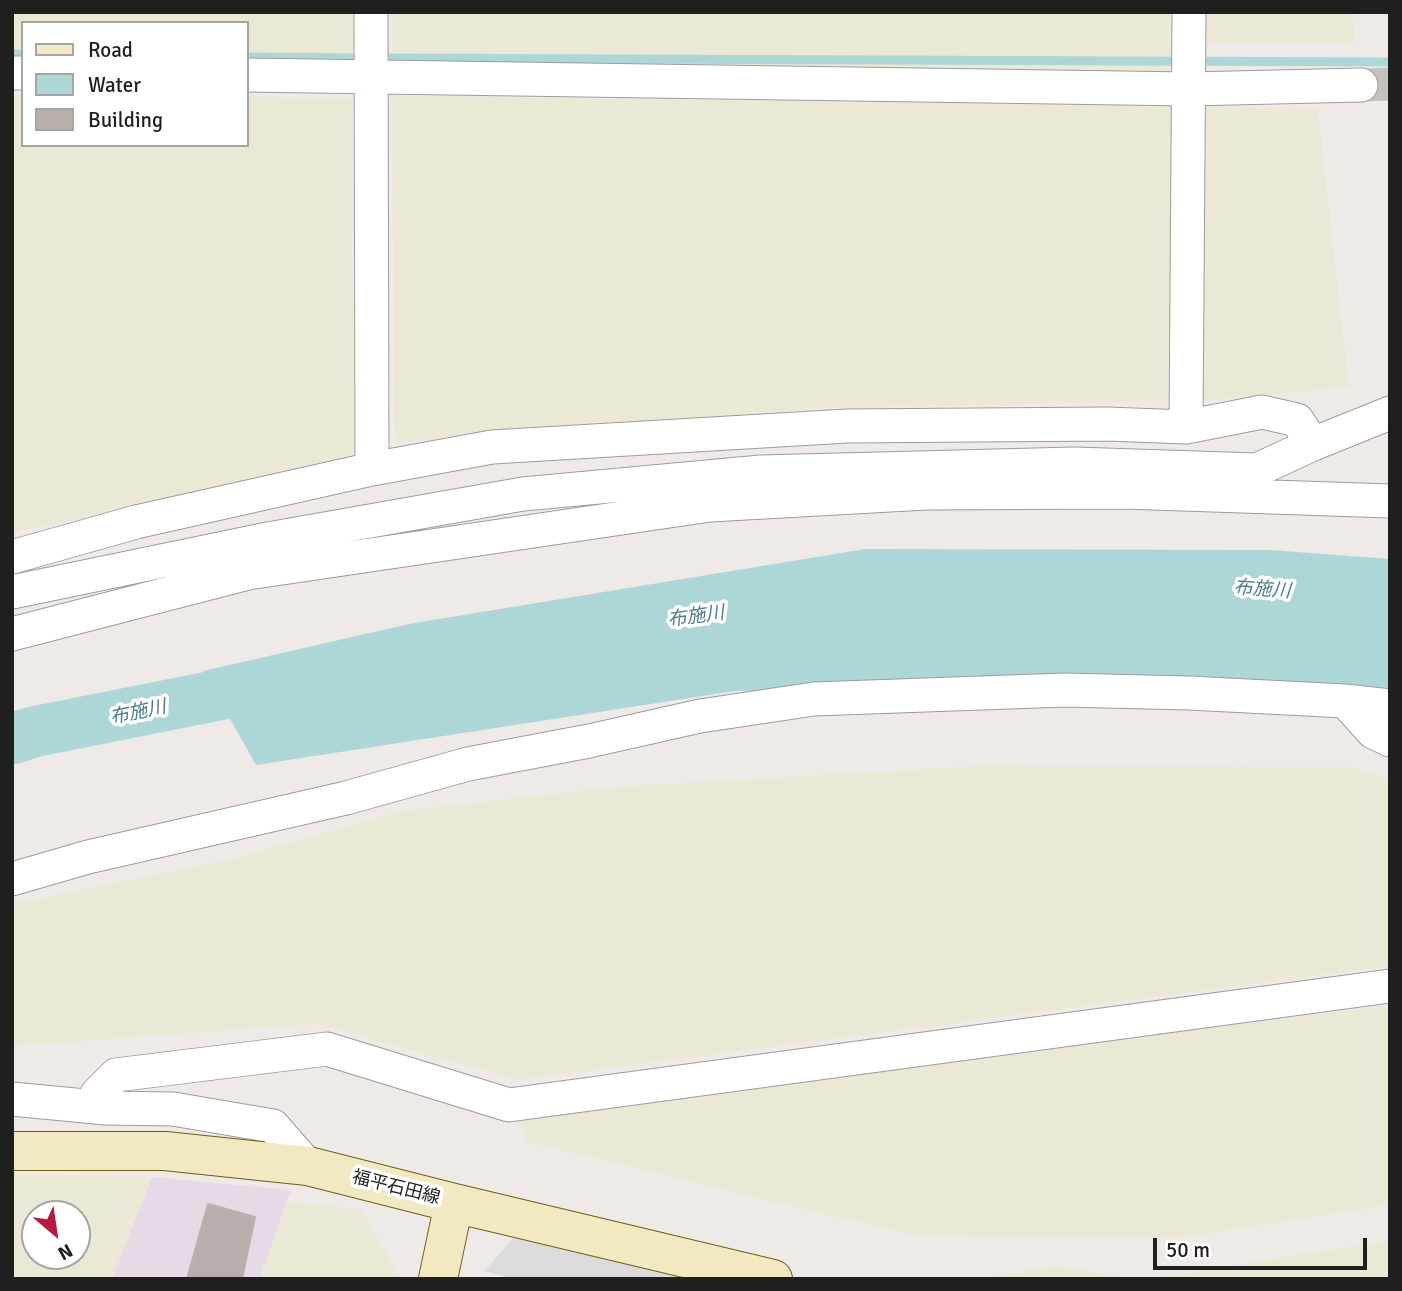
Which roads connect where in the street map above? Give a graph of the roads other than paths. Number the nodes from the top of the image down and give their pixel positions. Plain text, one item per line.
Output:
1 (371, 12) edge
2 (1189, 12) edge
3 (248, 75) edge
4 (370, 75) junction
5 (1361, 85) tunnel mouth
6 (1189, 89) junction
7 (1390, 412) edge
8 (1186, 428) junction
9 (1312, 444) junction
10 (372, 469) junction
11 (1390, 501) edge
12 (12, 557) edge
13 (12, 592) edge
14 (12, 634) edge
15 (1345, 701) junction
16 (1390, 706) edge
17 (1390, 740) edge
18 (12, 878) edge
19 (1390, 986) edge
20 (12, 1099) edge
21 (106, 1108) junction
22 (12, 1151) edge
23 (307, 1166) junction
24 (454, 1203) junction
25 (438, 1279) edge
26 (773, 1279) edge

1 - 4 street
2 - 6 street
3 - 4 street
4 - 6 street
4 - 10 street
5 - 6 street
6 - 8 street
7 - 9 street
8 - 9 street
8 - 10 street
9 - 13 street
10 - 12 street
11 - 14 street
15 - 16 street
15 - 17 street
15 - 18 street
19 - 21 street
20 - 21 street
21 - 23 street
22 - 23 main road, 福平石田線
23 - 24 main road, 福平石田線
24 - 25 main road
24 - 26 main road, 福平石田線

